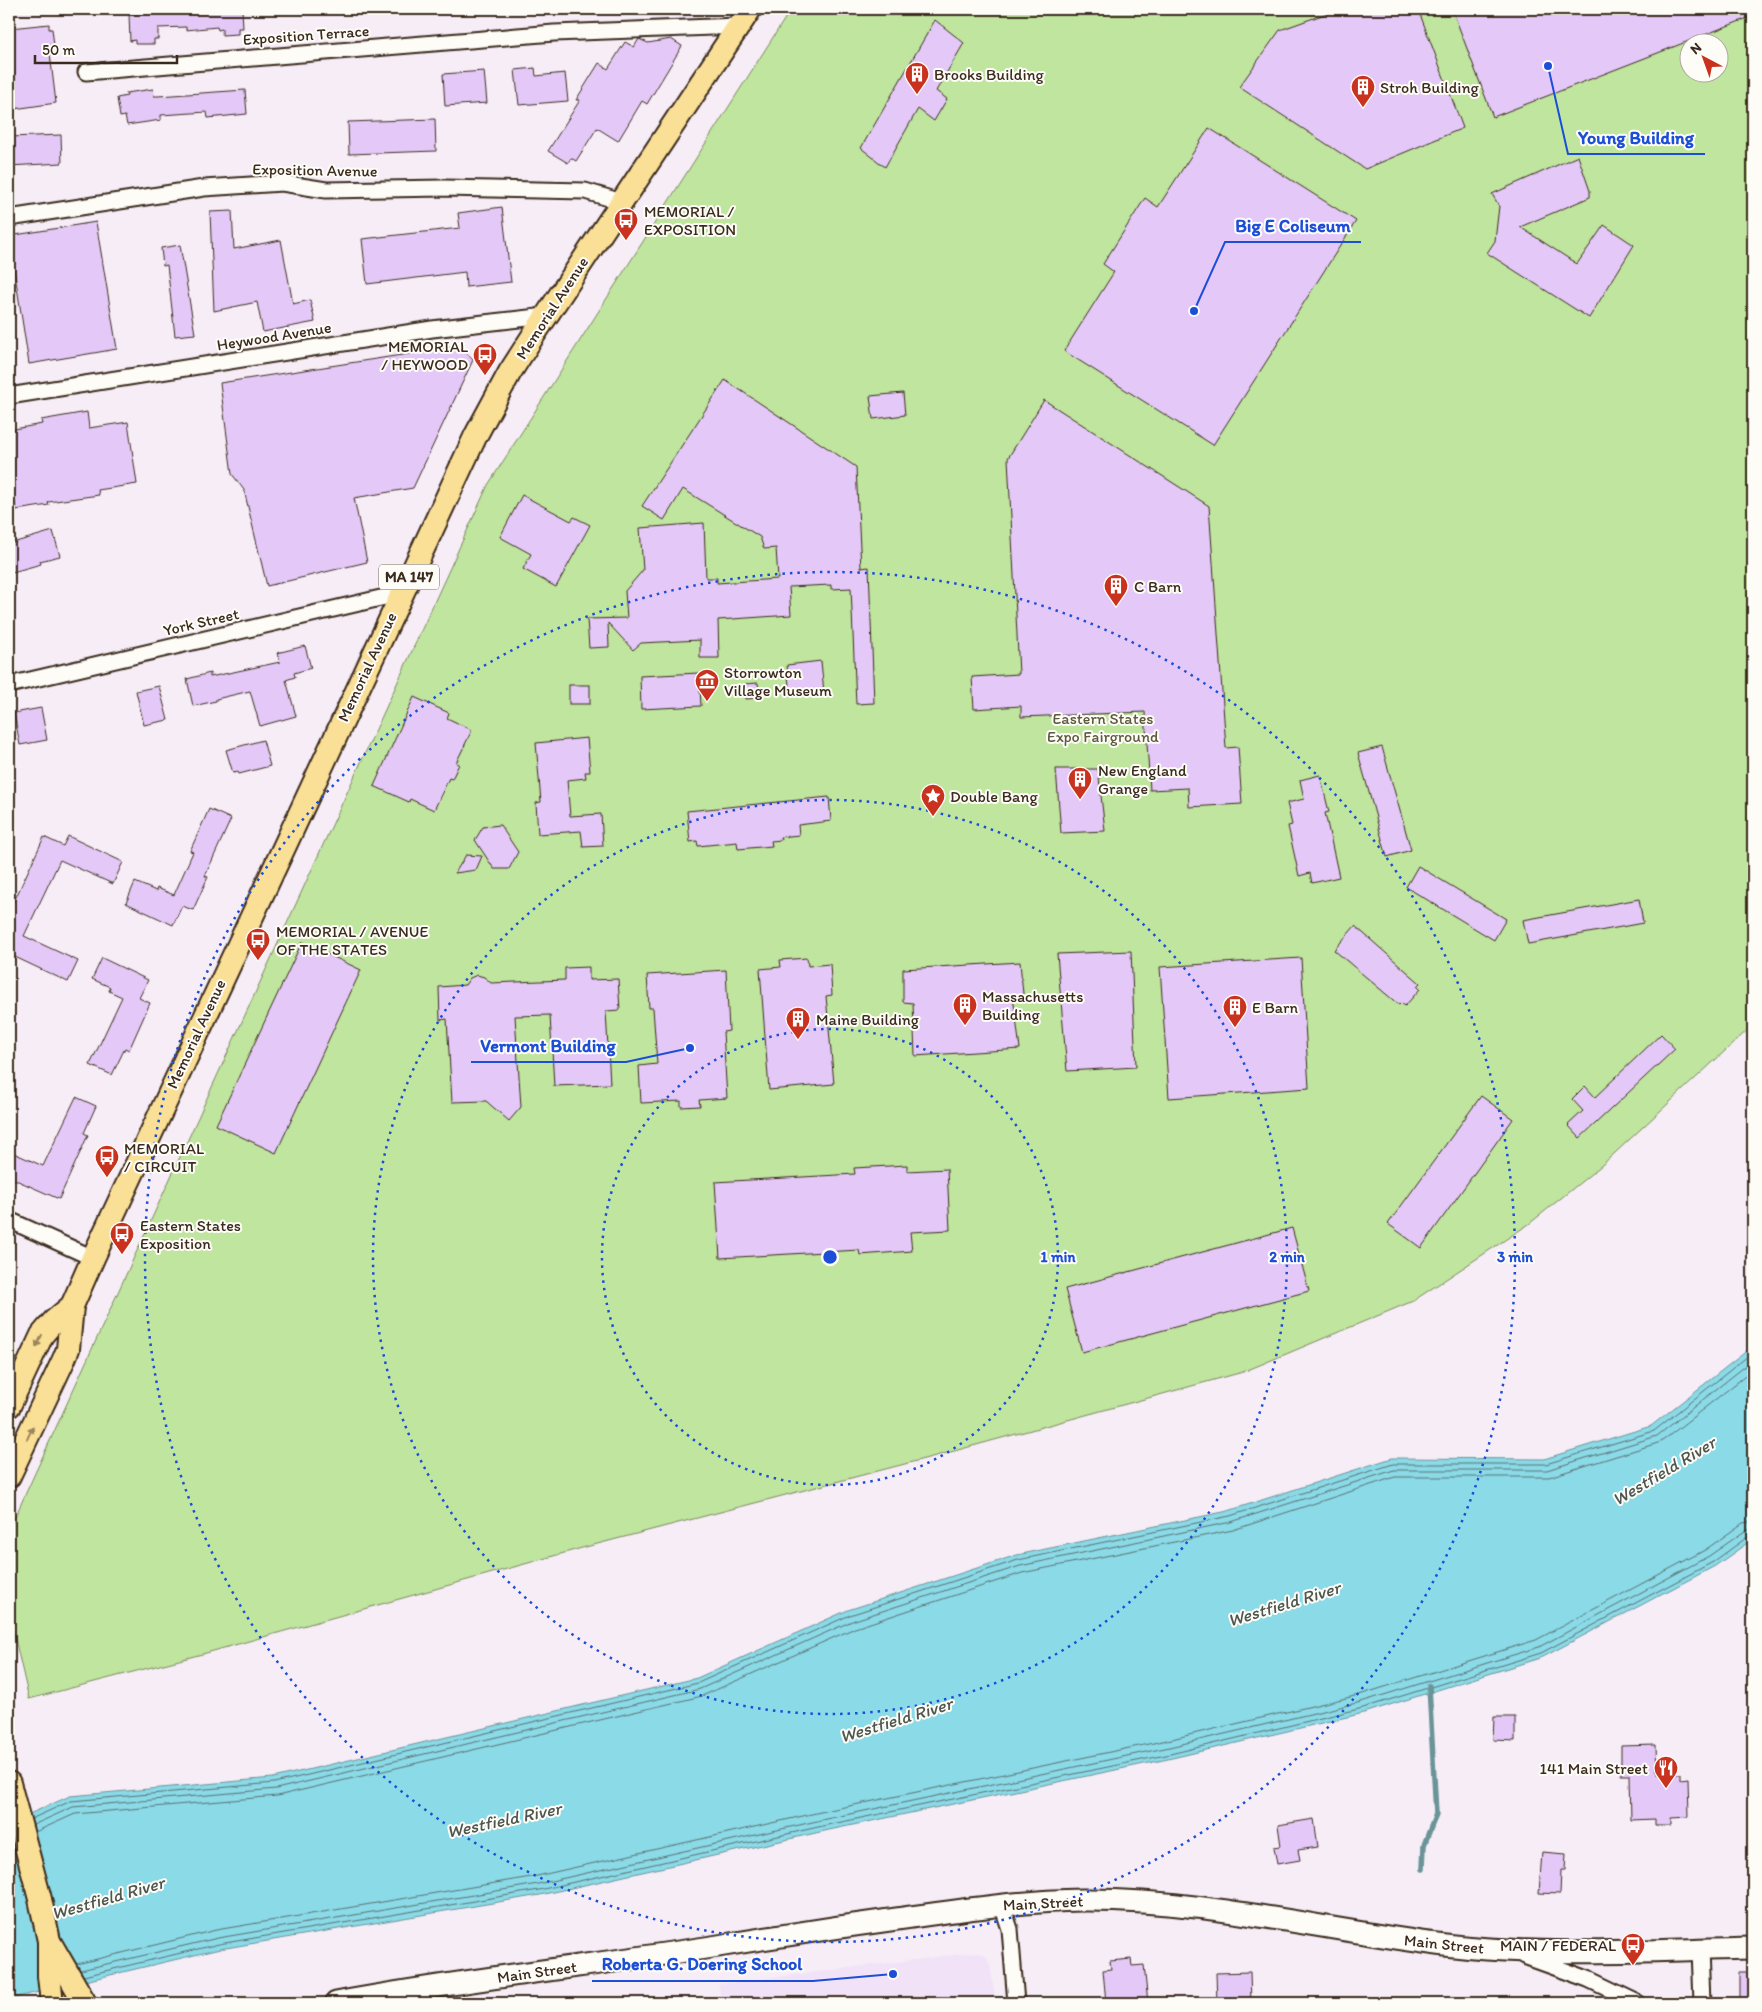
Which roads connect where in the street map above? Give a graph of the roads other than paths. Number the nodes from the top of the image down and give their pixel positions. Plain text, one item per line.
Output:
1 (744, 17) edge
2 (86, 72) dead end
3 (622, 202) junction
4 (9, 218) edge
5 (546, 316) junction
6 (9, 396) edge
7 (402, 593) junction
8 (9, 684) edge
9 (9, 1220) edge
10 (93, 1258) junction
11 (72, 1306) junction
12 (9, 1406) edge
13 (9, 1476) edge
14 (9, 1783) edge
15 (1002, 1905) junction
16 (49, 1941) junction
17 (1753, 1948) edge
18 (1700, 1949) junction
19 (1504, 1950) junction
20 (83, 2000) edge
21 (52, 2003) edge
22 (336, 2003) edge
23 (1016, 2003) edge
24 (1638, 2003) edge
25 (1702, 2003) edge

1 - 2 street, Exposition Terrace
1 - 3 main road, Memorial Avenue / MA 147
3 - 4 street, Exposition Avenue
3 - 5 main road, Memorial Avenue / MA 147
5 - 6 street, Heywood Avenue
5 - 7 main road, Memorial Avenue / MA 147
7 - 8 street, York Street
7 - 10 main road, Memorial Avenue / MA 147
9 - 10 street
10 - 11 main road, Memorial Avenue / MA 147
11 -> 12 main road, Memorial Avenue / MA 147
13 -> 11 main road, Memorial Avenue / MA 147
14 - 16 main road
15 - 19 main road, Main Street
15 - 22 main road, Main Street
15 - 23 street
16 - 20 main road
16 - 21 main road
17 - 18 main road, Main Street
18 - 19 main road, Main Street
18 - 25 street
19 - 24 street

